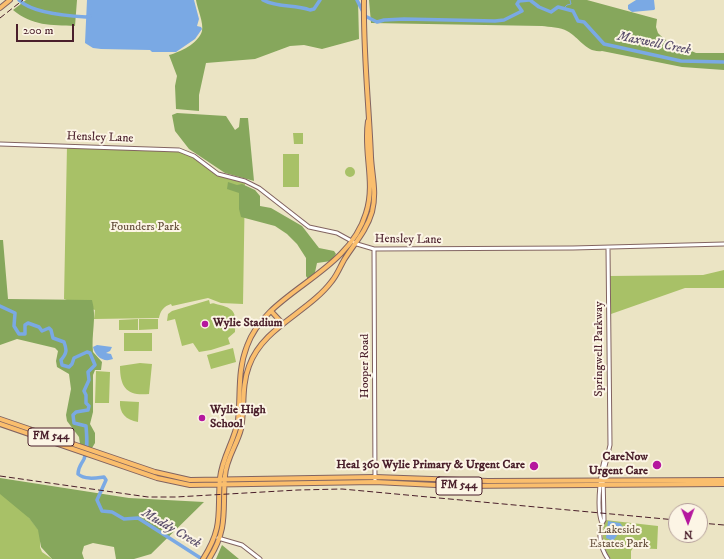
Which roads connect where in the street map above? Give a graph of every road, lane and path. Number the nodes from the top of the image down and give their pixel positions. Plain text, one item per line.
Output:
1 (364, 0) edge
2 (9, 1) edge
3 (0, 8) edge
4 (0, 144) edge
5 (354, 242) junction
6 (724, 244) edge
7 (608, 248) junction
8 (374, 249) junction
9 (271, 312) junction
10 (282, 324) junction
11 (247, 345) junction
12 (256, 350) junction
13 (241, 390) junction
14 (0, 419) edge
15 (240, 421) junction
16 (0, 424) edge
17 (7, 424) junction
18 (228, 450) junction
19 (232, 452) junction
20 (326, 477) junction
21 (375, 477) junction
22 (414, 479) junction
23 (724, 480) edge
24 (511, 481) junction
25 (548, 481) junction
26 (222, 482) junction
27 (325, 482) junction
28 (376, 482) junction
29 (694, 482) junction
30 (398, 483) junction
31 (602, 483) junction
32 (724, 484) edge
33 (495, 486) junction
34 (548, 486) junction
35 (215, 537) junction
36 (220, 538) junction
37 (210, 558) edge
38 (203, 559) edge
39 (260, 559) edge
40 (608, 559) edge

1 - 5 main road
2 - 3 main road
4 - 5 street, Hensley Lane
5 - 8 street, Hensley Lane
5 - 9 main road
5 - 10 main road
6 - 7 street, Hensley Lane
7 - 8 street, Hensley Lane
7 - 31 street, Springwell Parkway
8 - 21 street, Hooper Road
9 - 10 main road
9 - 11 main road
10 - 12 main road
11 - 12 main road
11 - 13 main road
12 - 13 main road
13 - 15 main road
14 - 17 main road, FM 544 / FM 544
15 - 18 main road
15 - 19 main road
16 - 17 main road, FM 544 / FM 544
17 - 26 main road, FM 544 / FM 544
18 - 19 main road
18 - 26 main road
19 - 26 main road
20 - 21 main road, FM 544 / FM 544
20 - 26 main road, FM 544 / FM 544
20 - 27 main road
21 - 22 main road, FM 544 / FM 544
21 - 28 street, Hooper Road
22 - 24 main road, FM 544 / FM 544
22 - 30 main road
23 - 29 main road, FM 544 / FM 544
24 - 25 main road, FM 544 / FM 544
24 - 33 main road
25 - 31 main road, FM 544 / FM 544
25 - 34 main road
26 - 27 main road, FM 544 / FM 544
26 - 35 main road
26 - 36 main road
27 - 28 main road, FM 544 / FM 544
28 - 30 main road, FM 544 / FM 544
29 - 31 main road, FM 544 / FM 544
29 - 32 main road, FM 544 / FM 544
30 - 33 main road, FM 544 / FM 544
31 - 34 main road, FM 544 / FM 544
31 - 40 street, Springwell Parkway
33 - 34 main road, FM 544 / FM 544
35 - 36 street
35 - 38 main road
36 - 37 main road
36 - 39 street

